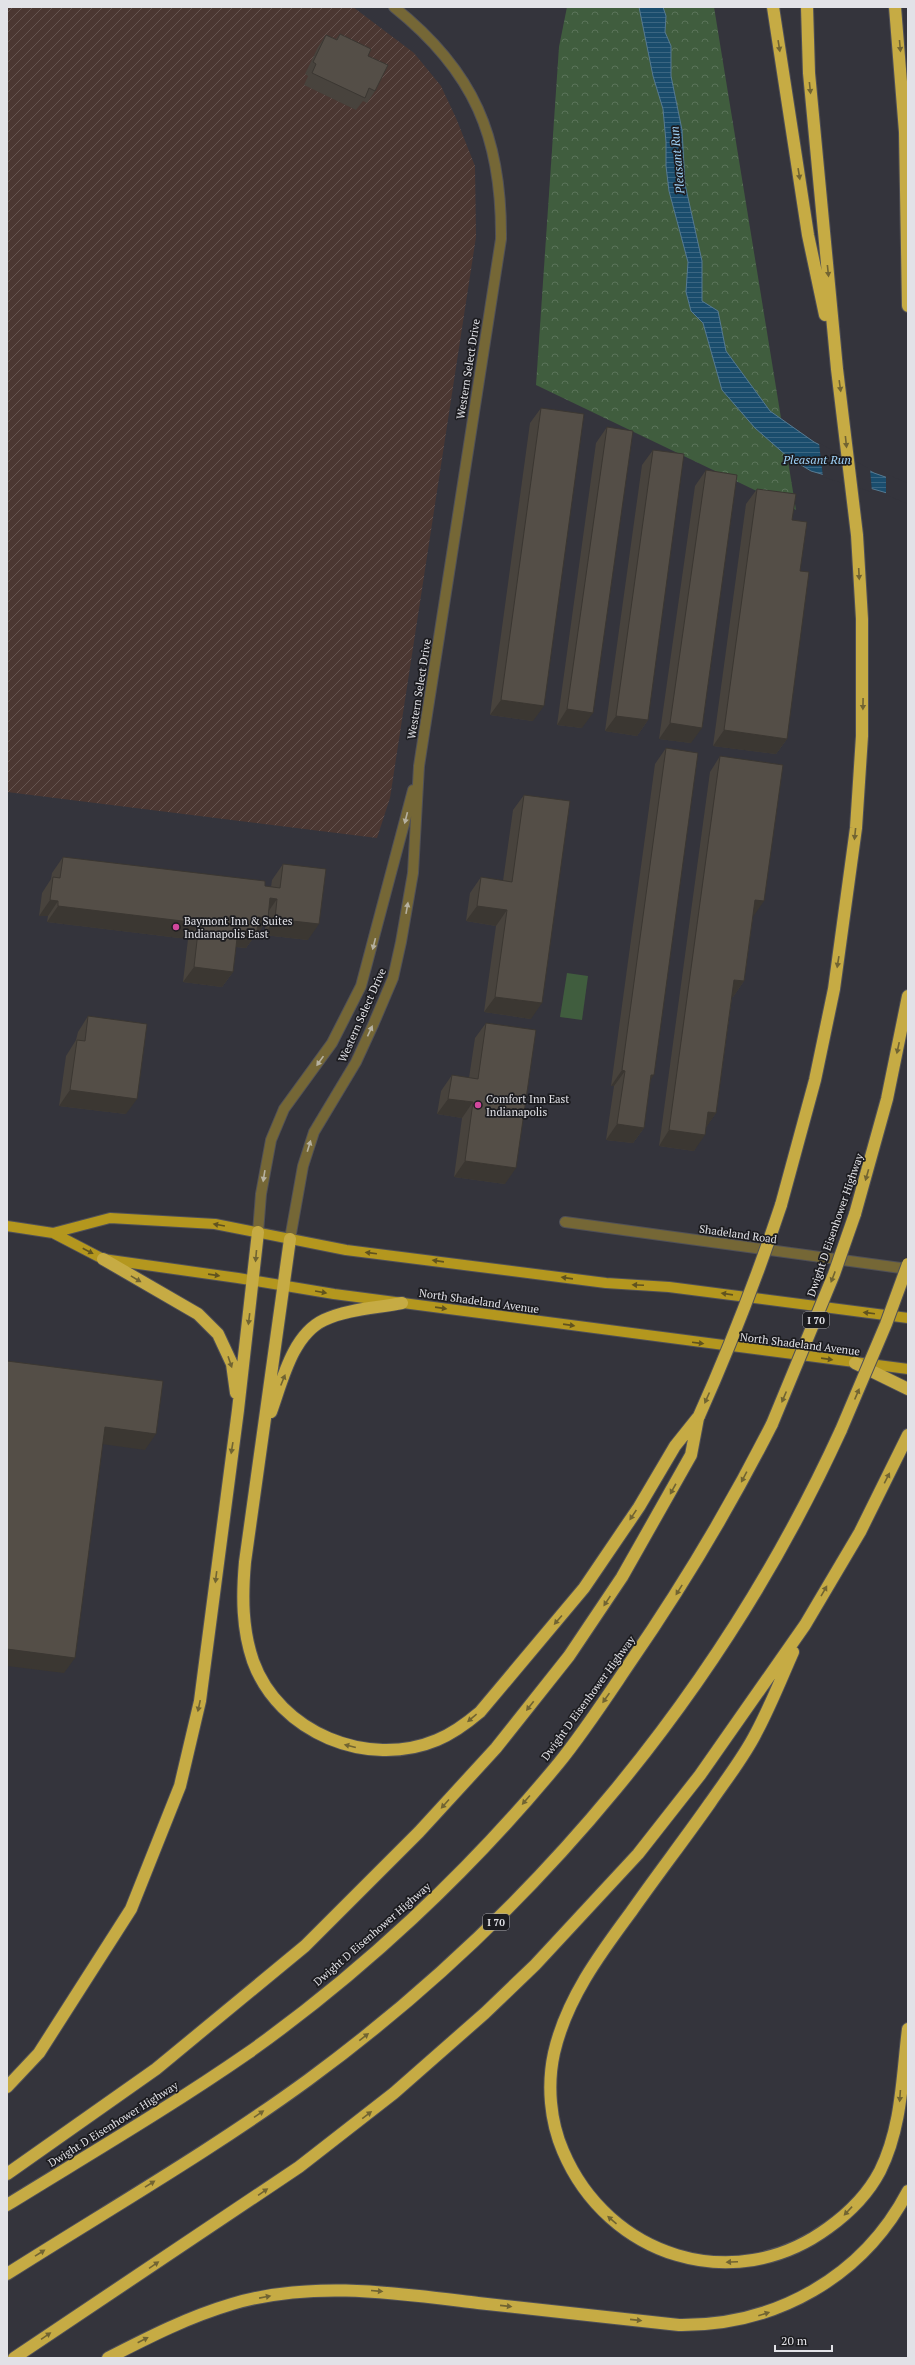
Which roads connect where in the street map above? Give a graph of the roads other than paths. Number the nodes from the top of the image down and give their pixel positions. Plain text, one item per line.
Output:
1 (394, 7) edge
2 (773, 7) edge
3 (806, 7) edge
4 (895, 7) edge
5 (908, 306) edge
6 (837, 369) junction
7 (419, 766) junction
8 (908, 996) edge
9 (565, 1222) dead end
10 (7, 1226) edge
11 (258, 1232) junction
12 (53, 1233) junction
13 (290, 1239) junction
14 (103, 1259) junction
15 (908, 1264) edge
16 (908, 1269) edge
17 (254, 1281) junction
18 (283, 1286) junction
19 (402, 1303) junction
20 (908, 1318) edge
21 (856, 1363) junction
22 (908, 1369) edge
23 (908, 1389) edge
24 (238, 1410) junction
25 (699, 1416) junction
26 (263, 1430) junction
27 (908, 1435) edge
28 (805, 1625) junction
29 (908, 2029) edge
30 (7, 2087) edge
31 (7, 2174) edge
32 (908, 2191) edge
33 (7, 2205) edge
34 (7, 2274) edge
35 (14, 2358) edge
36 (108, 2358) edge

1 - 7 street, Western Select Drive
2 -> 6 highway
3 -> 6 highway
4 -> 5 highway
6 -> 25 highway, bridge
7 -> 11 street, Western Select Drive
13 -> 7 street, Western Select Drive
8 -> 33 highway, Dwight D Eisenhower Highway / I 70, bridge
9 - 16 street, Shadeland Road
10 - 12 main road, North Shadeland Avenue
11 -> 12 main road, North Shadeland Avenue
11 - 13 main road, North Shadeland Avenue
11 -> 17 highway
12 -> 14 main road, North Shadeland Avenue
13 - 18 highway
20 -> 13 main road, North Shadeland Avenue
14 -> 17 main road, North Shadeland Avenue
14 -> 24 highway
34 -> 15 highway, I 70, bridge
17 - 18 main road, North Shadeland Avenue
17 -> 24 highway
18 -> 19 main road, North Shadeland Avenue
18 - 26 highway
19 -> 21 main road, North Shadeland Avenue
26 -> 19 highway
21 - 22 main road, North Shadeland Avenue
21 - 23 highway
24 -> 30 highway
25 -> 26 highway
25 -> 31 highway
28 -> 27 highway
29 -> 28 highway
35 -> 28 highway
36 -> 32 highway

